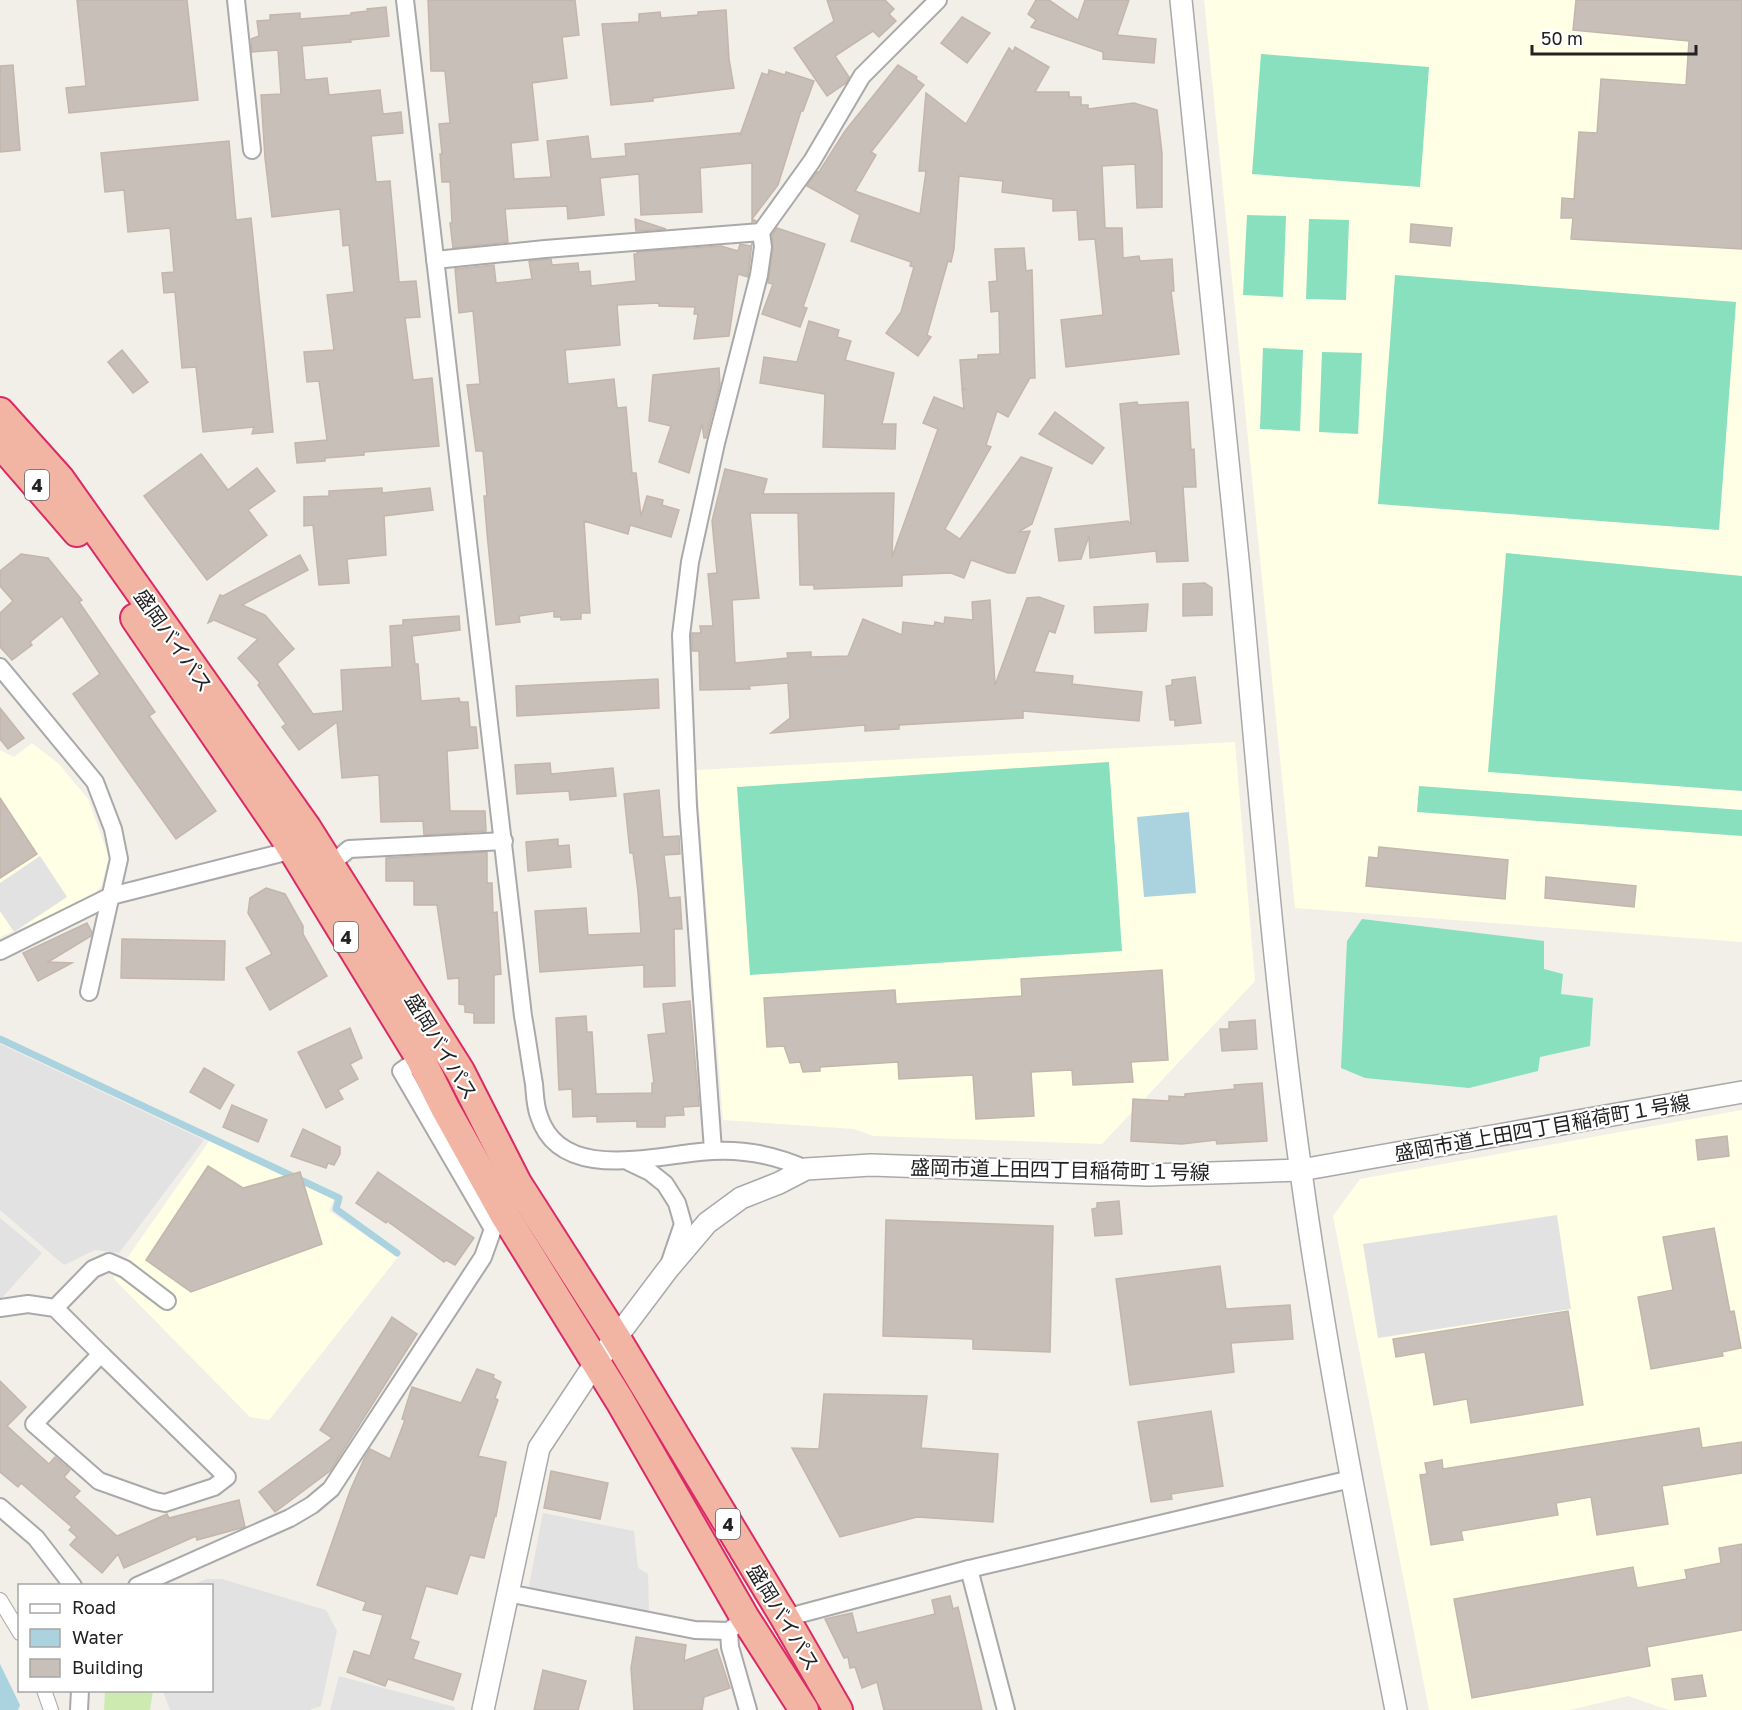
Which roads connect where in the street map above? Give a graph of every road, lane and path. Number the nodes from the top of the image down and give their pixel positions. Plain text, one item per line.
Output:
1 (236, 0) edge
2 (405, 0) edge
3 (938, 0) edge
4 (1181, 0) edge
5 (252, 150) dead end
6 (761, 232) junction
7 (435, 260) junction
8 (0, 412) edge
9 (0, 443) edge
10 (0, 667) edge
11 (504, 841) junction
12 (313, 853) junction
13 (111, 896) junction
14 (0, 951) edge
15 (89, 992) dead end
16 (420, 1058) junction
17 (1742, 1092) edge
18 (713, 1150) junction
19 (627, 1162) junction
20 (806, 1169) junction
21 (1300, 1170) junction
22 (668, 1269) junction
23 (167, 1301) dead end
24 (0, 1308) edge
25 (55, 1308) junction
26 (616, 1338) junction
27 (101, 1354) junction
28 (596, 1362) junction
29 (1351, 1479) junction
30 (0, 1507) edge
31 (969, 1569) junction
32 (71, 1584) edge
33 (142, 1584) edge
34 (508, 1593) junction
35 (0, 1600) edge
36 (785, 1618) junction
37 (737, 1624) junction
38 (18, 1630) edge
39 (45, 1692) edge
40 (80, 1692) edge
41 (51, 1710) edge
42 (78, 1710) edge
43 (483, 1710) edge
44 (748, 1710) edge
45 (804, 1710) edge
46 (838, 1710) edge
47 (1006, 1710) edge
48 (1396, 1710) edge

1 - 5 street
2 - 7 street
3 - 6 street
4 - 21 street
6 - 7 street
6 - 18 street
7 - 11 street
8 - 12 highway, 盛岡バイパス / 4
9 - 12 highway, 盛岡バイパス / 4
10 - 13 street
11 - 12 street
11 - 19 street
12 - 13 street
12 - 16 highway, 盛岡バイパス / 4
12 - 26 highway, 盛岡バイパス / 4
13 - 14 street
13 - 15 street
16 - 28 highway, 盛岡バイパス / 4
16 - 33 street
17 - 21 street, 盛岡市道上田四丁目稲荷町１号線
18 - 19 street
18 - 20 street
19 - 22 street
20 - 21 street, 盛岡市道上田四丁目稲荷町１号線
20 - 22 street, 盛岡市道上田四丁目稲荷町１号線
21 - 29 street
22 - 26 street, 盛岡市道上田四丁目稲荷町１号線
23 - 25 street
24 - 25 street
25 - 27 street
26 - 28 street, 盛岡市道上田四丁目稲荷町１号線
26 - 36 highway, 盛岡バイパス / 4
27 - 27 street
28 - 34 street, 盛岡市道上田四丁目稲荷町１号線
28 - 37 highway, 盛岡バイパス / 4
29 - 31 street
29 - 48 street
30 - 32 street
31 - 36 street
31 - 47 street
34 - 37 street
34 - 43 street, 盛岡市道上田四丁目稲荷町１号線
35 - 38 street
36 - 46 highway, 盛岡バイパス / 4
37 - 44 street
37 - 45 highway, 盛岡バイパス / 4
39 - 41 street
40 - 42 street

